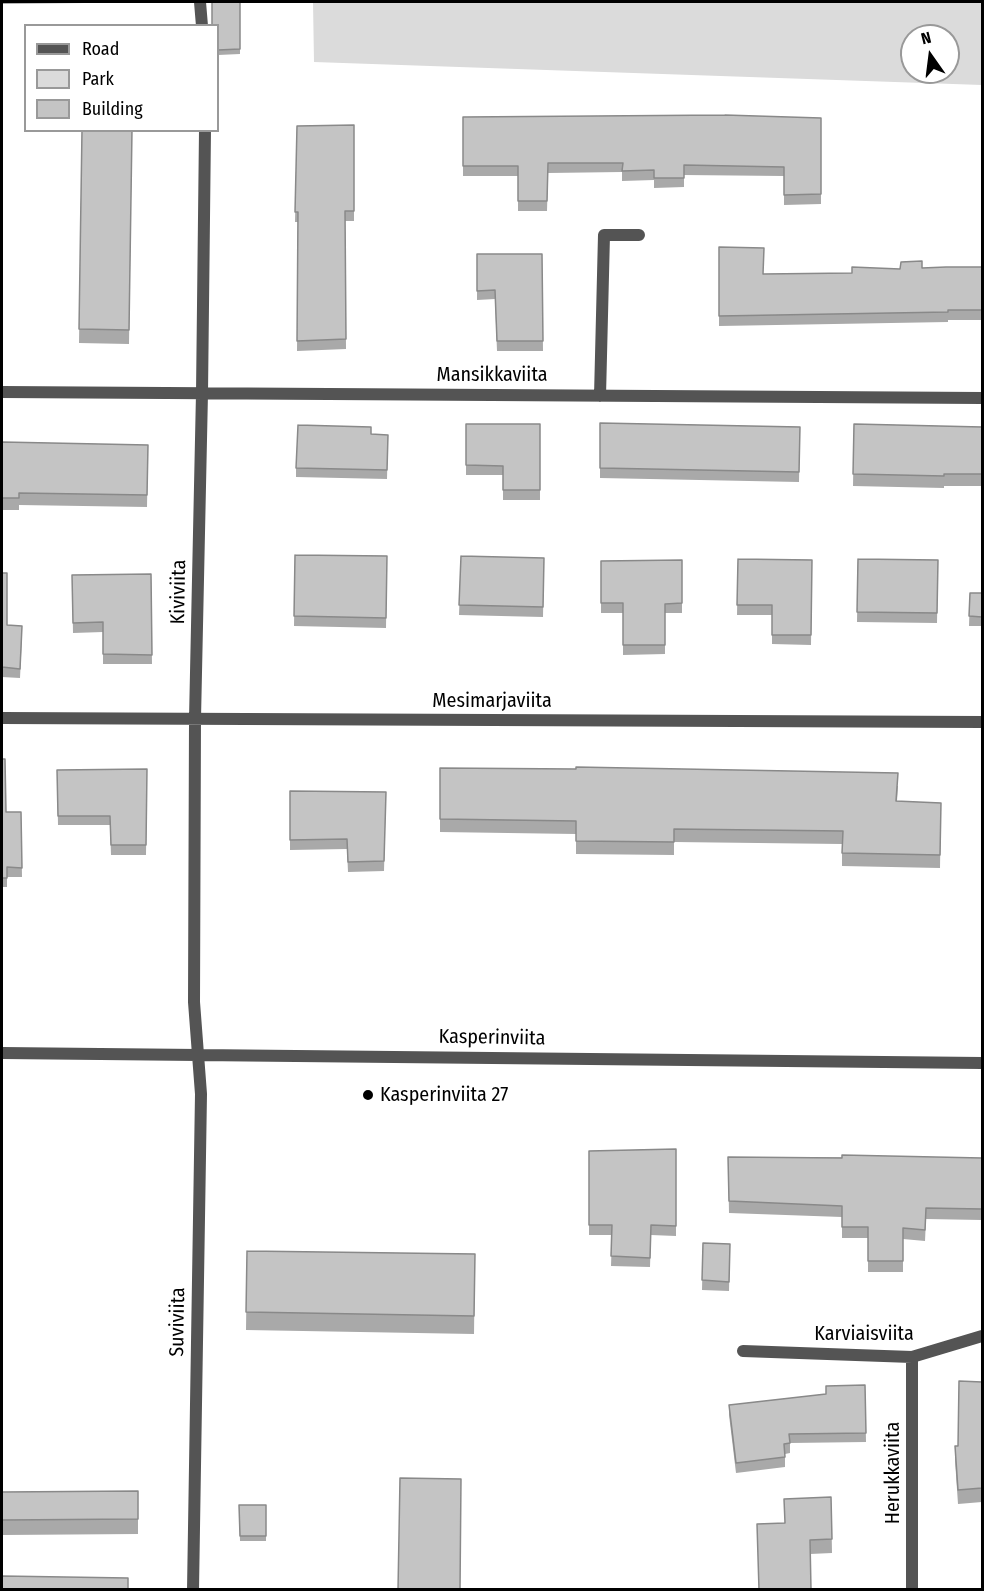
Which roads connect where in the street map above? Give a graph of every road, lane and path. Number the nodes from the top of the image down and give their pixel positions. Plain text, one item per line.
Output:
1 (200, 2) edge
2 (202, 24) edge
3 (205, 132) edge
4 (639, 235) dead end
5 (2, 392) edge
6 (202, 393) junction
7 (600, 396) junction
8 (982, 398) edge
9 (2, 718) edge
10 (195, 720) junction
11 (982, 722) edge
12 (2, 1053) edge
13 (198, 1055) junction
14 (982, 1063) edge
15 (982, 1336) edge
16 (742, 1351) dead end
17 (912, 1357) junction
18 (193, 1590) edge
19 (912, 1590) edge

1 - 2 street
3 - 6 street, Kiviviita
4 - 7 street
5 - 6 street, Mansikkaviita
6 - 7 street, Mansikkaviita
6 - 10 street, Kiviviita
7 - 8 street, Mansikkaviita
9 - 10 street, Mesimarjaviita
10 - 11 street, Mesimarjaviita
10 - 13 street, Kiviviita
12 - 13 street, Kasperinviita
13 - 14 street, Kasperinviita
13 - 18 street, Suviviita
15 - 17 street, Karviaisviita
16 - 17 street, Karviaisviita
17 - 19 street, Herukkaviita

